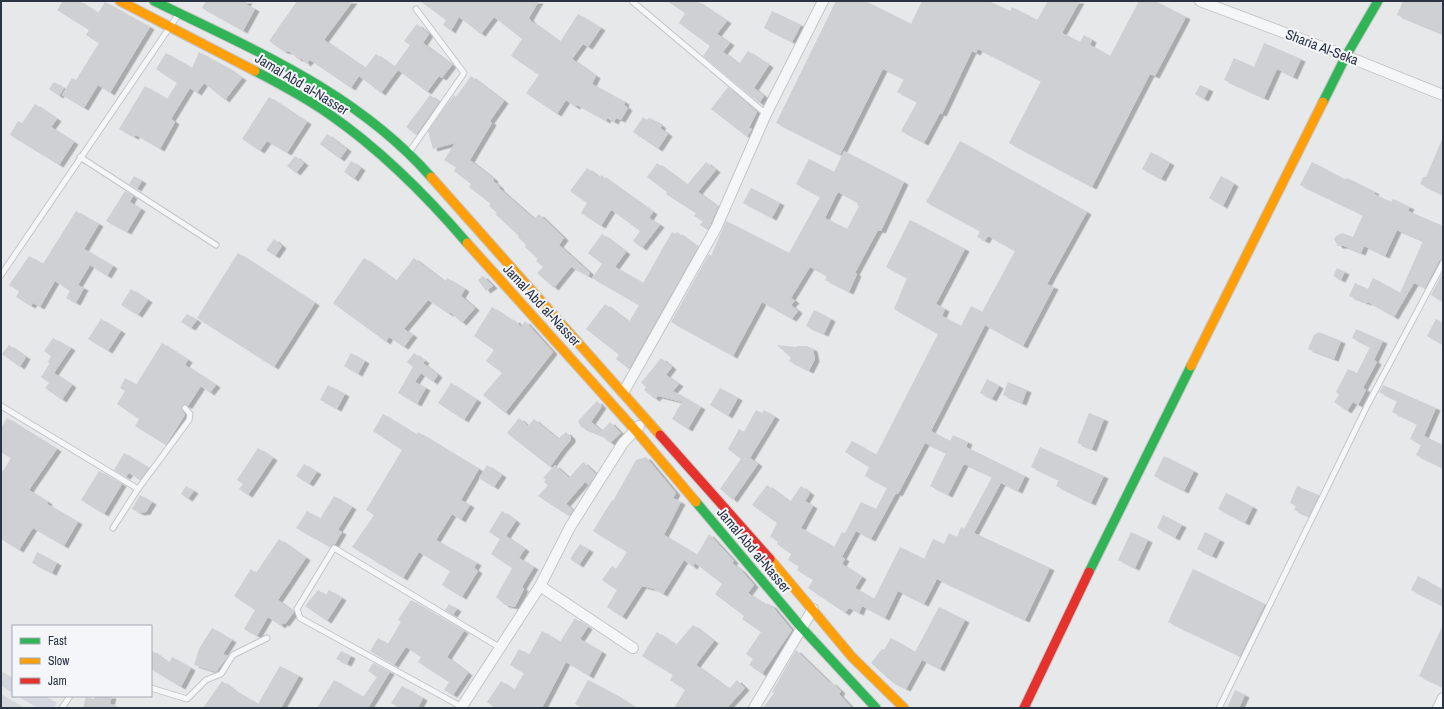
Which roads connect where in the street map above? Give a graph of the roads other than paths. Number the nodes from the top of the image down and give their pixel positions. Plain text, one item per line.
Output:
1 (120, 1) edge
2 (154, 1) edge
3 (632, 1) edge
4 (823, 1) edge
5 (1200, 1) edge
6 (1378, 1) edge
7 (416, 9) dead end
8 (178, 14) junction
9 (169, 28) junction
10 (1346, 56) junction
11 (1443, 95) edge
12 (766, 114) junction
13 (409, 152) junction
14 (80, 157) junction
15 (216, 245) dead end
16 (1443, 262) edge
17 (1, 275) edge
18 (623, 393) junction
19 (1, 406) edge
20 (185, 408) dead end
21 (646, 418) junction
22 (636, 430) junction
23 (138, 489) junction
24 (113, 528) dead end
25 (540, 586) junction
26 (813, 609) junction
27 (801, 627) junction
28 (268, 638) dead end
29 (499, 647) junction
30 (633, 648) dead end
31 (152, 688) edge
32 (69, 697) edge
33 (1443, 698) edge
34 (462, 707) edge
35 (62, 708) edge
36 (754, 708) edge
37 (876, 708) edge
38 (904, 708) edge
39 (1024, 708) edge
40 (1219, 708) edge
41 (1438, 708) edge

1 - 9 main road, Jamal Abd al-Nasser
2 - 8 main road, Jamal Abd al-Nasser
3 - 12 lane
4 - 12 street
5 - 10 street, Sharia Al-Seka
6 - 10 main road
7 - 13 lane
8 - 9 lane
8 - 13 main road, Jamal Abd al-Nasser
9 - 14 lane
9 - 22 main road, Jamal Abd al-Nasser
10 - 11 street, Sharia Al-Seka
10 - 39 main road
12 - 18 street
13 - 18 main road, Jamal Abd al-Nasser
14 - 15 lane
14 - 17 lane
16 - 40 lane
18 - 21 main road, Jamal Abd al-Nasser
19 - 23 lane
20 - 23 lane
21 - 22 street
21 - 26 main road, Jamal Abd al-Nasser
22 - 25 street
22 - 27 main road, Jamal Abd al-Nasser
23 - 24 lane
25 - 29 street
25 - 30 street
26 - 27 street
26 - 38 main road, Jamal Abd al-Nasser
27 - 36 street
27 - 37 main road, Jamal Abd al-Nasser
28 - 31 lane
29 - 34 street
29 - 34 lane
32 - 35 lane
33 - 41 street

